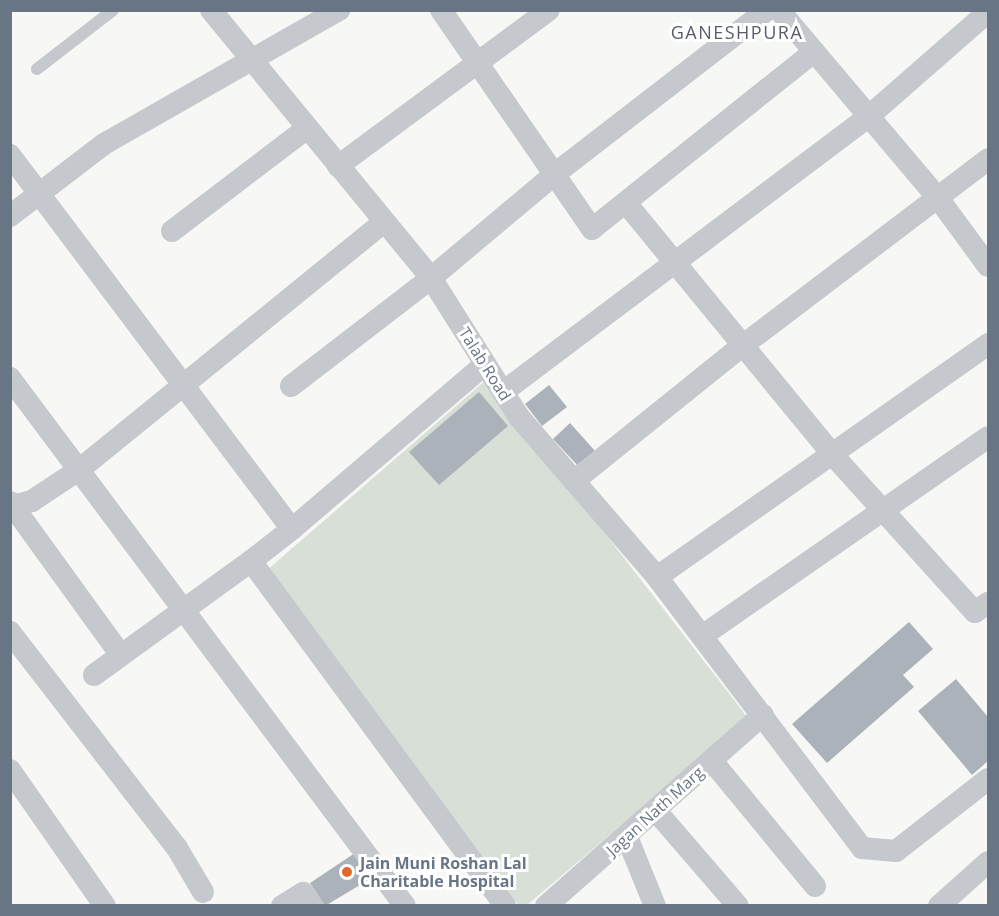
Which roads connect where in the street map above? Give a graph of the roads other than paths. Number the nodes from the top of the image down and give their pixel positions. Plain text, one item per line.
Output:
1 (113, 10) edge
2 (211, 10) edge
3 (339, 10) edge
4 (441, 10) edge
5 (549, 10) edge
6 (767, 10) edge
7 (779, 10) edge
8 (988, 12) edge
9 (814, 52) junction
10 (252, 61) junction
11 (477, 63) junction
12 (37, 69) dead end
13 (868, 117) junction
14 (307, 128) junction
15 (10, 155) edge
16 (988, 159) edge
17 (338, 166) junction
18 (556, 173) junction
19 (40, 193) junction
20 (938, 198) junction
21 (626, 203) junction
22 (10, 216) edge
23 (384, 222) junction
24 (172, 231) dead end
25 (676, 261) junction
26 (988, 266) edge
27 (431, 278) junction
28 (988, 344) edge
29 (742, 346) junction
30 (485, 364) junction
31 (10, 378) edge
32 (184, 384) junction
33 (291, 386) dead end
34 (503, 392) junction
35 (988, 437) edge
36 (832, 454) junction
37 (80, 469) junction
38 (574, 481) junction
39 (12, 504) edge
40 (883, 510) junction
41 (292, 529) junction
42 (251, 561) junction
43 (657, 577) junction
44 (184, 612) junction
45 (984, 614) edge
46 (10, 632) edge
47 (702, 636) junction
48 (120, 654) junction
49 (94, 675) dead end
50 (763, 715) junction
51 (712, 761) junction
52 (10, 770) edge
53 (986, 786) edge
54 (656, 811) junction
55 (627, 837) junction
56 (988, 862) edge
57 (815, 886) dead end
58 (203, 892) dead end
59 (569, 898) edge
60 (105, 906) edge
61 (282, 906) edge
62 (312, 906) edge
63 (405, 906) edge
64 (505, 906) edge
65 (546, 906) edge
66 (656, 906) edge
67 (738, 906) edge
68 (939, 906) edge

1 - 12 lane
2 - 10 street, Talab Road
3 - 10 street
4 - 11 street
5 - 11 street
6 - 18 street
7 - 9 street
8 - 13 street
9 - 13 street
9 - 21 street
10 - 14 street, Talab Road
10 - 19 street
11 - 17 street
11 - 18 street
13 - 20 street
13 - 25 street
14 - 17 street, Talab Road
14 - 24 street
15 - 19 street
16 - 20 street
17 - 23 street, Talab Road
18 - 21 street
18 - 27 street
19 - 22 street
19 - 32 street
20 - 26 street
20 - 29 street
21 - 25 street
23 - 27 street, Talab Road
23 - 32 street
25 - 29 street
25 - 34 street
27 - 30 street, Talab Road
27 - 33 street
28 - 36 street
29 - 36 street
29 - 38 street
30 - 34 street, Talab Road
30 - 41 street
31 - 37 street
32 - 37 street
32 - 41 street
34 - 38 street, Talab Road
35 - 40 street
36 - 40 street
36 - 43 street
37 - 39 street
37 - 44 street
38 - 43 street, Talab Road
39 - 48 street
40 - 45 street
40 - 47 street
41 - 42 street
42 - 44 street
42 - 64 street
43 - 47 street, Talab Road
44 - 48 street
44 - 63 street
46 - 58 street
47 - 50 street, Talab Road
48 - 49 street
50 - 51 street, Jagan Nath Marg
50 - 53 street, Talab Road
51 - 54 street, Jagan Nath Marg
51 - 57 street
52 - 60 street
54 - 55 street, Jagan Nath Marg
54 - 67 street
55 - 59 street, Jagan Nath Marg
55 - 66 street
56 - 68 street
59 - 65 street, Jagan Nath Marg
61 - 62 street

